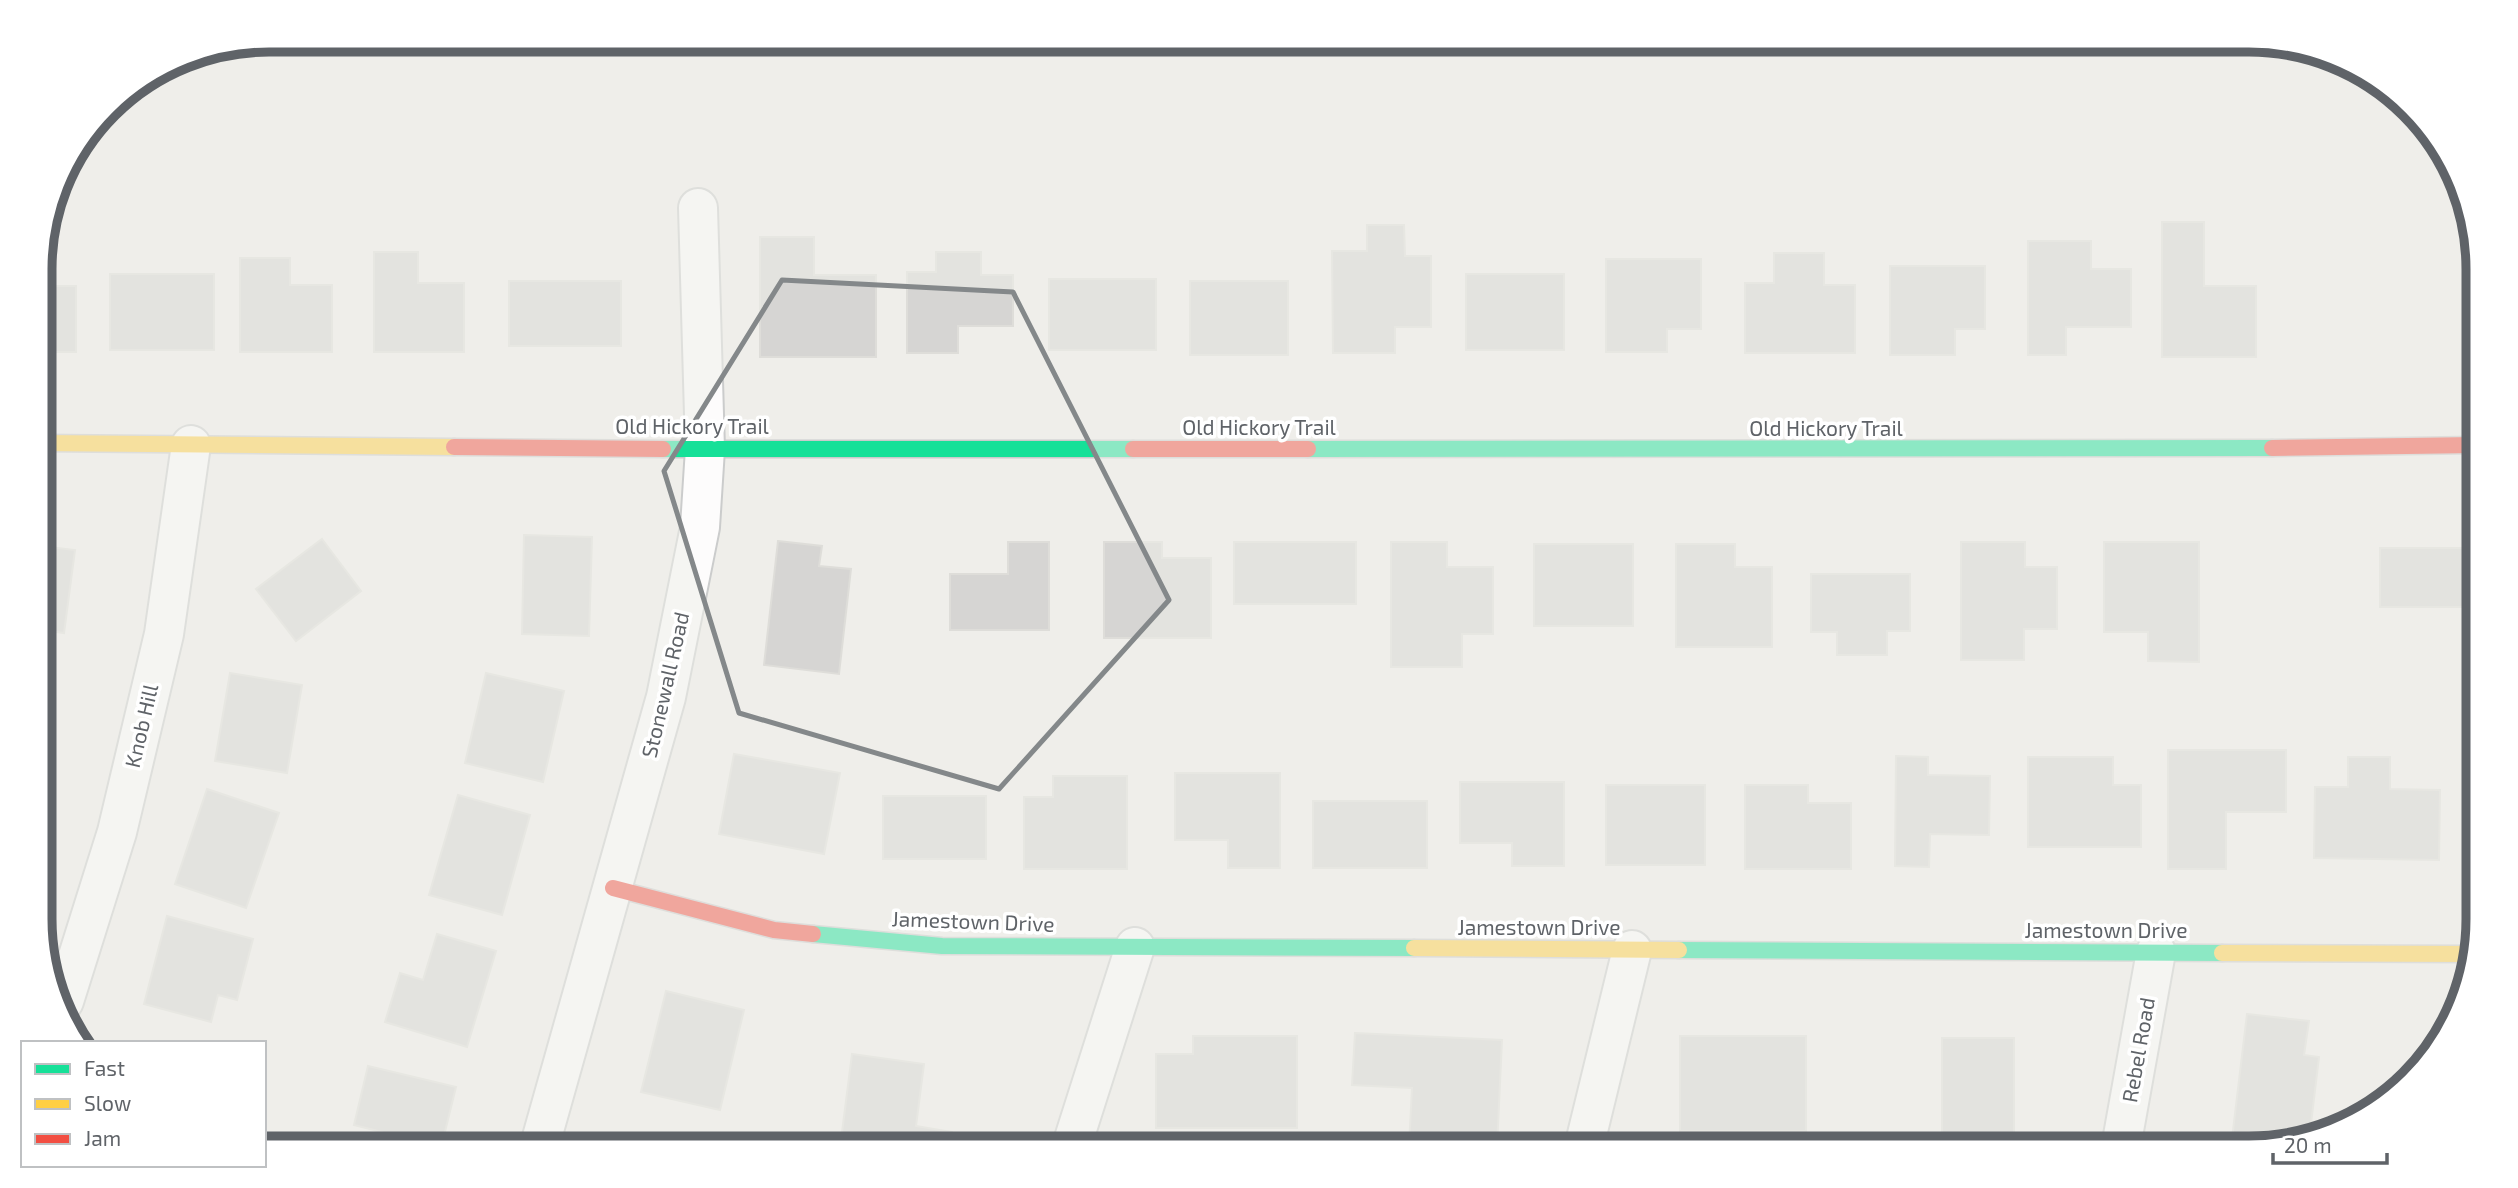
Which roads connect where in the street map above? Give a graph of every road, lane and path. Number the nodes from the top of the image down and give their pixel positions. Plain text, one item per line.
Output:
1 (698, 208) dead end
2 (53, 443) edge
3 (191, 445) junction
4 (2466, 445) edge
5 (705, 449) junction
6 (614, 888) junction
7 (1135, 947) junction
8 (1632, 950) junction
9 (2156, 952) junction
10 (2462, 954) edge
11 (66, 994) edge
12 (1587, 1135) edge
13 (2123, 1135) edge
14 (543, 1136) edge
15 (1075, 1136) edge

1 - 5 street, Stonewall Road
2 - 3 street, Old Hickory Trail
3 - 5 street, Old Hickory Trail
3 - 11 street, Knob Hill
4 - 5 street, Old Hickory Trail
5 - 6 street, Stonewall Road
6 - 7 street, Jamestown Drive
6 - 14 street, Stonewall Road
7 - 8 street, Jamestown Drive
7 - 15 street
8 - 9 street, Jamestown Drive
8 - 12 street
9 - 10 street, Jamestown Drive
9 - 13 street, Rebel Road

